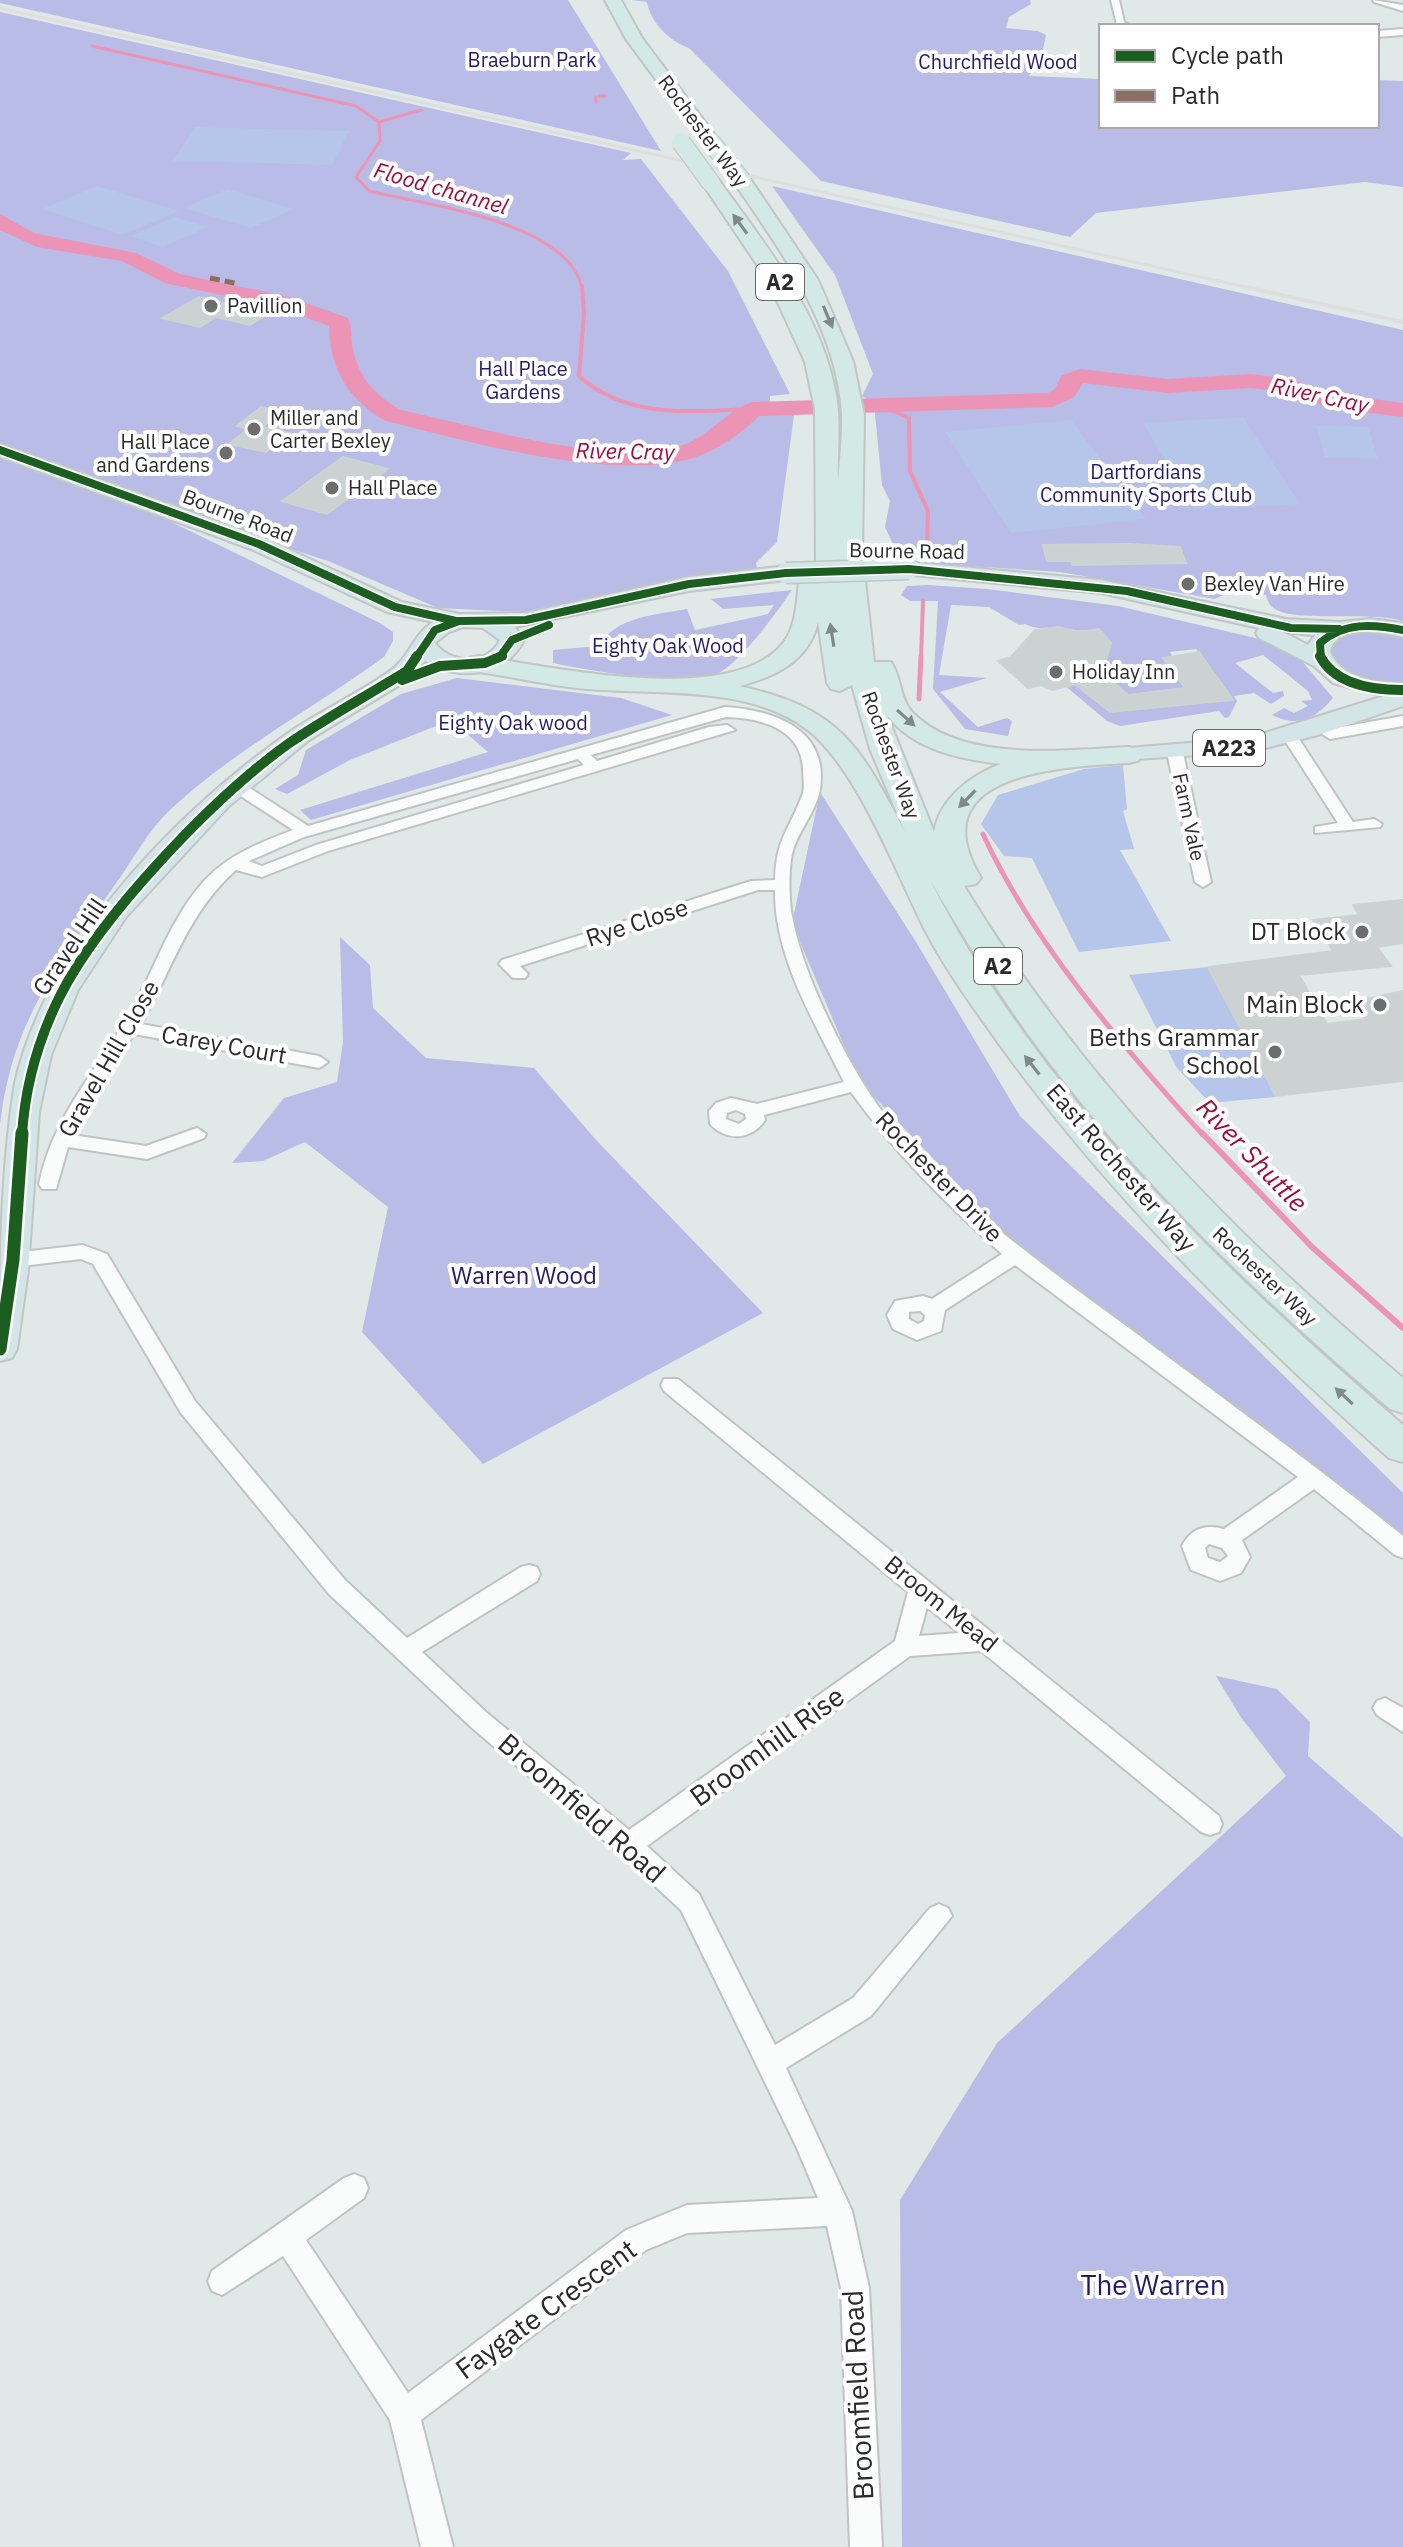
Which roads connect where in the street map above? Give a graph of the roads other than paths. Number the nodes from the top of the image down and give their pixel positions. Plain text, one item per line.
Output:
1 (613, 0) edge
2 (1115, 0) edge
3 (1377, 0) edge
4 (1403, 8) edge
5 (1122, 24) edge
6 (1403, 32) edge
7 (1379, 34) edge
8 (676, 136) dead end
9 (0, 450) edge
10 (840, 459) junction
11 (911, 574) junction
12 (789, 578) junction
13 (395, 607) junction
14 (467, 621) junction
15 (1339, 629) junction
16 (1403, 630) edge
17 (426, 644) junction
18 (511, 644) junction
19 (451, 664) junction
20 (479, 664) junction
21 (1325, 665) junction
22 (552, 676) junction
23 (383, 687) junction
24 (680, 689) junction
25 (1403, 690) edge
26 (1403, 698) edge
27 (707, 717) joint
28 (1403, 721) edge
29 (1329, 728) junction
30 (727, 730) dead end
31 (1290, 736) junction
32 (581, 753) junction
33 (1175, 753) junction
34 (1128, 755) joint
35 (1061, 759) junction
36 (594, 767) junction
37 (236, 786) junction
38 (1374, 824) dead end
39 (1348, 827) junction
40 (1321, 830) dead end
41 (308, 833) junction
42 (897, 843) junction
43 (236, 862) junction
44 (1203, 882) dead end
45 (781, 885) junction
46 (519, 974) dead end
47 (130, 1028) junction
48 (319, 1062) dead end
49 (855, 1085) junction
50 (754, 1111) dead end
51 (197, 1134) dead end
52 (61, 1140) junction
53 (49, 1184) dead end
54 (1016, 1255) junction
55 (13, 1260) junction
56 (933, 1308) dead end
57 (0, 1349) edge
58 (1365, 1366) junction
59 (671, 1385) dead end
60 (1403, 1399) edge
61 (1403, 1447) edge
62 (1314, 1477) junction
63 (1227, 1539) dead end
64 (1403, 1549) edge
65 (529, 1574) dead end
66 (921, 1587) junction
67 (985, 1641) junction
68 (905, 1647) junction
69 (406, 1650) junction
70 (1210, 1824) dead end
71 (628, 1845) junction
72 (939, 1916) dead end
73 (768, 2064) junction
74 (354, 2188) dead end
75 (838, 2211) junction
76 (287, 2236) junction
77 (222, 2281) dead end
78 (404, 2414) junction
79 (437, 2547) edge
80 (866, 2547) edge

1 -> 10 highway, Rochester Way / A2, bridge
2 - 5 street
3 - 4 street
6 - 7 street
10 -> 8 highway, Rochester Way / A2, bridge
9 - 13 main road, Bourne Road
10 - 24 highway
10 -> 35 highway
42 -> 10 highway, Rochester Way / A2
10 - 58 highway, Rochester Way / A2
11 - 12 main road, Bourne Road
11 - 15 main road, Bourne Road
11 - 21 main road, Bourne Road
12 - 14 main road, Bourne Road
12 - 18 main road, Bourne Road
13 - 14 main road, Bourne Road
13 - 17 main road, Bourne Road
14 - 17 main road, Gravel Hill
14 - 18 main road
15 - 16 main road, Bourne Road
15 - 21 main road
17 - 19 main road, Bourne Road
17 - 23 main road, Gravel Hill
18 - 20 main road, Bourne Road
18 - 22 highway
19 - 20 main road, Gravel Hill
19 - 23 main road, Gravel Hill
20 - 22 highway
21 - 25 main road, Bourne Road
21 - 29 main road
22 - 24 highway
23 - 37 main road, Gravel Hill
24 - 42 highway
26 - 29 main road, A223
27 - 32 street, Gravel Hill Close
27 - 45 street, Rochester Drive
28 - 29 street
29 - 31 main road, A223
30 - 36 street
31 - 33 main road, A223
31 - 39 street
32 - 36 street
32 - 41 street, Gravel Hill Close
33 - 34 main road, A223
33 - 44 street, Farm Vale
34 - 35 highway, A223
35 -> 58 highway
36 - 43 street
37 - 41 street
37 - 55 main road, Gravel Hill
38 - 39 street
39 - 40 street
41 - 43 street, Gravel Hill Close
61 -> 42 highway, East Rochester Way / A2
43 - 47 street, Gravel Hill Close
45 - 46 street, Rye Close
45 - 49 street, Rochester Drive
47 - 48 street, Carey Court
47 - 52 street, Gravel Hill Close
49 - 50 street
49 - 54 street, Rochester Drive
51 - 52 street
52 - 53 street, Gravel Hill Close
54 - 56 street
54 - 62 street, Rochester Drive
55 - 57 main road, Gravel Hill
55 - 69 street, Broomfield Road
58 - 60 highway, A2
59 - 66 street, Broom Mead
62 - 63 street
62 - 64 street, Rochester Drive
65 - 69 street
66 - 67 street, Broom Mead
66 - 68 street
67 - 68 street
67 - 70 street, Broom Mead
68 - 71 street, Broomhill Rise
69 - 71 street, Broomfield Road
71 - 73 street, Broomfield Road
72 - 73 street
73 - 75 street, Broomfield Road
74 - 76 street
75 - 78 street, Faygate Crescent
75 - 80 street, Broomfield Road
76 - 77 street
76 - 78 street
78 - 79 street

